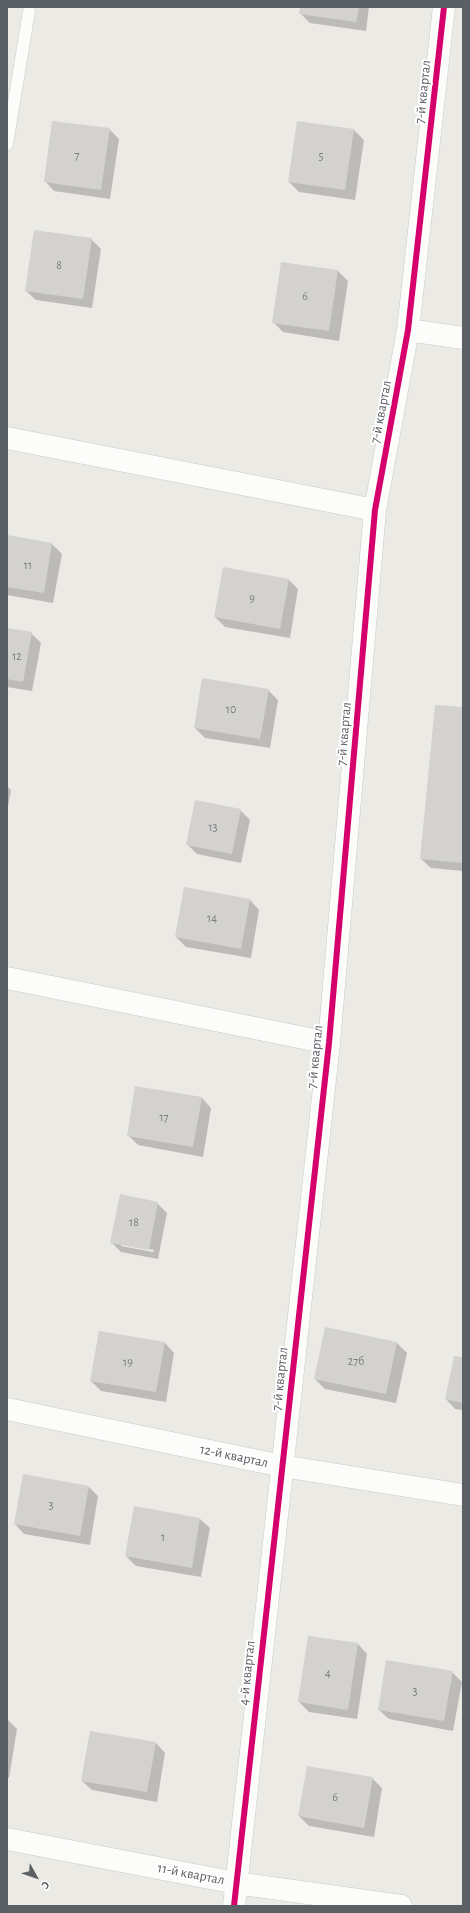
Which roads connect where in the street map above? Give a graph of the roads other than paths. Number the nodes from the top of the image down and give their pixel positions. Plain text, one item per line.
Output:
1 (444, 7) edge
2 (29, 11) dead end
3 (7, 144) edge
4 (408, 330) junction
5 (463, 338) edge
6 (7, 438) edge
7 (375, 510) junction
8 (7, 978) edge
9 (330, 1043) junction
10 (7, 1409) edge
11 (282, 1466) junction
12 (463, 1495) edge
13 (7, 1839) edge
14 (236, 1883) junction
15 (234, 1906) edge
16 (401, 1906) edge

1 - 4 street, 7-й квартал
2 - 3 lane
4 - 5 street
4 - 7 street, 7-й квартал
6 - 7 street
7 - 9 street, 7-й квартал
8 - 9 street
9 - 11 street, 7-й квартал
10 - 11 street, 12-й квартал
11 - 12 street, 12-й квартал
11 - 14 street, 4-й квартал
13 - 14 street, 11-й квартал
14 - 15 street, 4-й квартал
14 - 16 street, 11-й квартал

